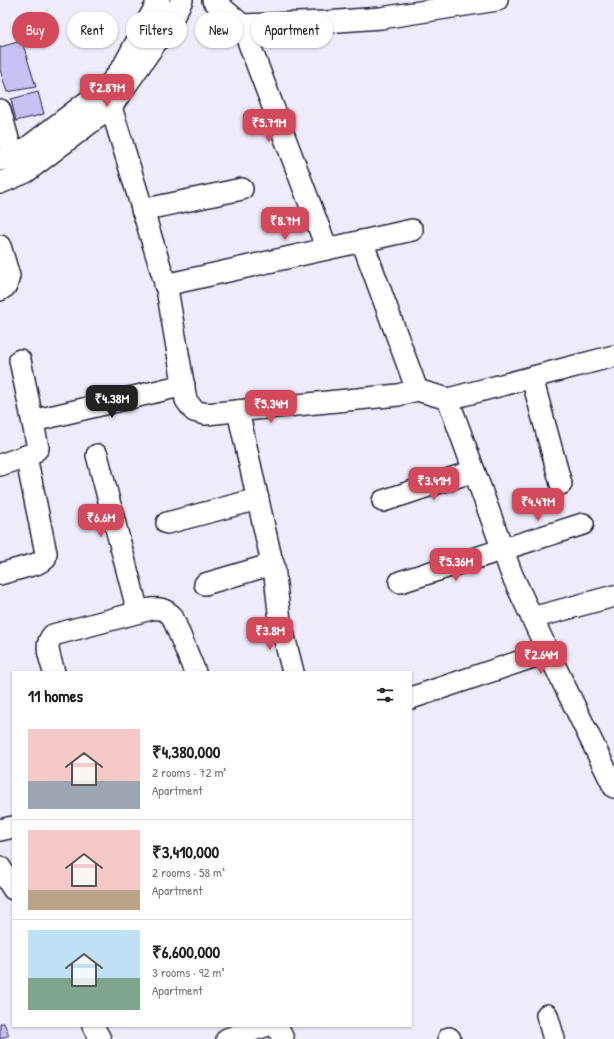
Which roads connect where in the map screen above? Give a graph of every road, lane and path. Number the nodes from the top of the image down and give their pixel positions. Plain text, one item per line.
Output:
1 (159, 0) edge
2 (182, 0) edge
3 (212, 0) edge
4 (497, 0) edge
5 (226, 12) edge
6 (243, 25) edge
7 (243, 28) edge
8 (107, 98) junction
9 (0, 110) edge
10 (6, 158) edge
11 (9, 179) edge
12 (242, 189) dead end
13 (142, 210) junction
14 (412, 230) dead end
15 (362, 241) junction
16 (0, 246) edge
17 (328, 249) junction
18 (165, 285) junction
19 (0, 290) edge
20 (614, 356) edge
21 (20, 360) dead end
22 (532, 378) junction
23 (184, 386) junction
24 (417, 390) junction
25 (448, 399) junction
26 (238, 411) junction
27 (33, 421) junction
28 (97, 455) dead end
29 (26, 456) junction
30 (0, 465) edge
31 (474, 471) junction
32 (561, 484) dead end
33 (258, 499) junction
34 (383, 500) dead end
35 (167, 524) dead end
36 (583, 524) dead end
37 (503, 550) junction
38 (271, 558) junction
39 (0, 574) edge
40 (400, 582) dead end
41 (205, 584) dead end
42 (614, 596) edge
43 (138, 612) junction
44 (532, 618) junction
45 (548, 652) junction
46 (54, 671) edge
47 (195, 671) edge
48 (293, 671) edge
49 (412, 698) edge
50 (614, 787) edge
51 (12, 827) edge
52 (0, 830) edge
53 (0, 867) edge
54 (12, 887) edge
55 (547, 1015) dead end
56 (94, 1027) edge
57 (262, 1027) edge
58 (277, 1027) edge
59 (100, 1039) edge
60 (226, 1039) edge
61 (283, 1039) edge
62 (554, 1039) edge

1 - 8 street
2 - 8 street
3 - 5 street
4 - 6 street
7 - 17 street
8 - 10 street
8 - 11 street
8 - 13 street
9 - 10 street
10 - 11 street
12 - 13 street
13 - 18 street
14 - 15 street
15 - 17 street
15 - 24 street
16 - 19 street
17 - 18 street
18 - 23 street
20 - 22 street
21 - 27 street
22 - 25 street
22 - 32 street
23 - 26 street
23 - 27 street
24 - 25 street
24 - 26 street
25 - 31 street
26 - 33 street
27 - 29 street
28 - 43 street
29 - 30 street
29 - 39 street
31 - 34 street
31 - 37 street
33 - 35 street
33 - 38 street
36 - 37 street
37 - 40 street
37 - 44 street
38 - 41 street
38 - 48 street
42 - 44 street
43 - 46 street
43 - 47 street
44 - 45 street
45 - 49 street
45 - 50 street
51 - 52 street
53 - 54 street
55 - 62 street
56 - 59 street
57 - 60 street
58 - 61 street

